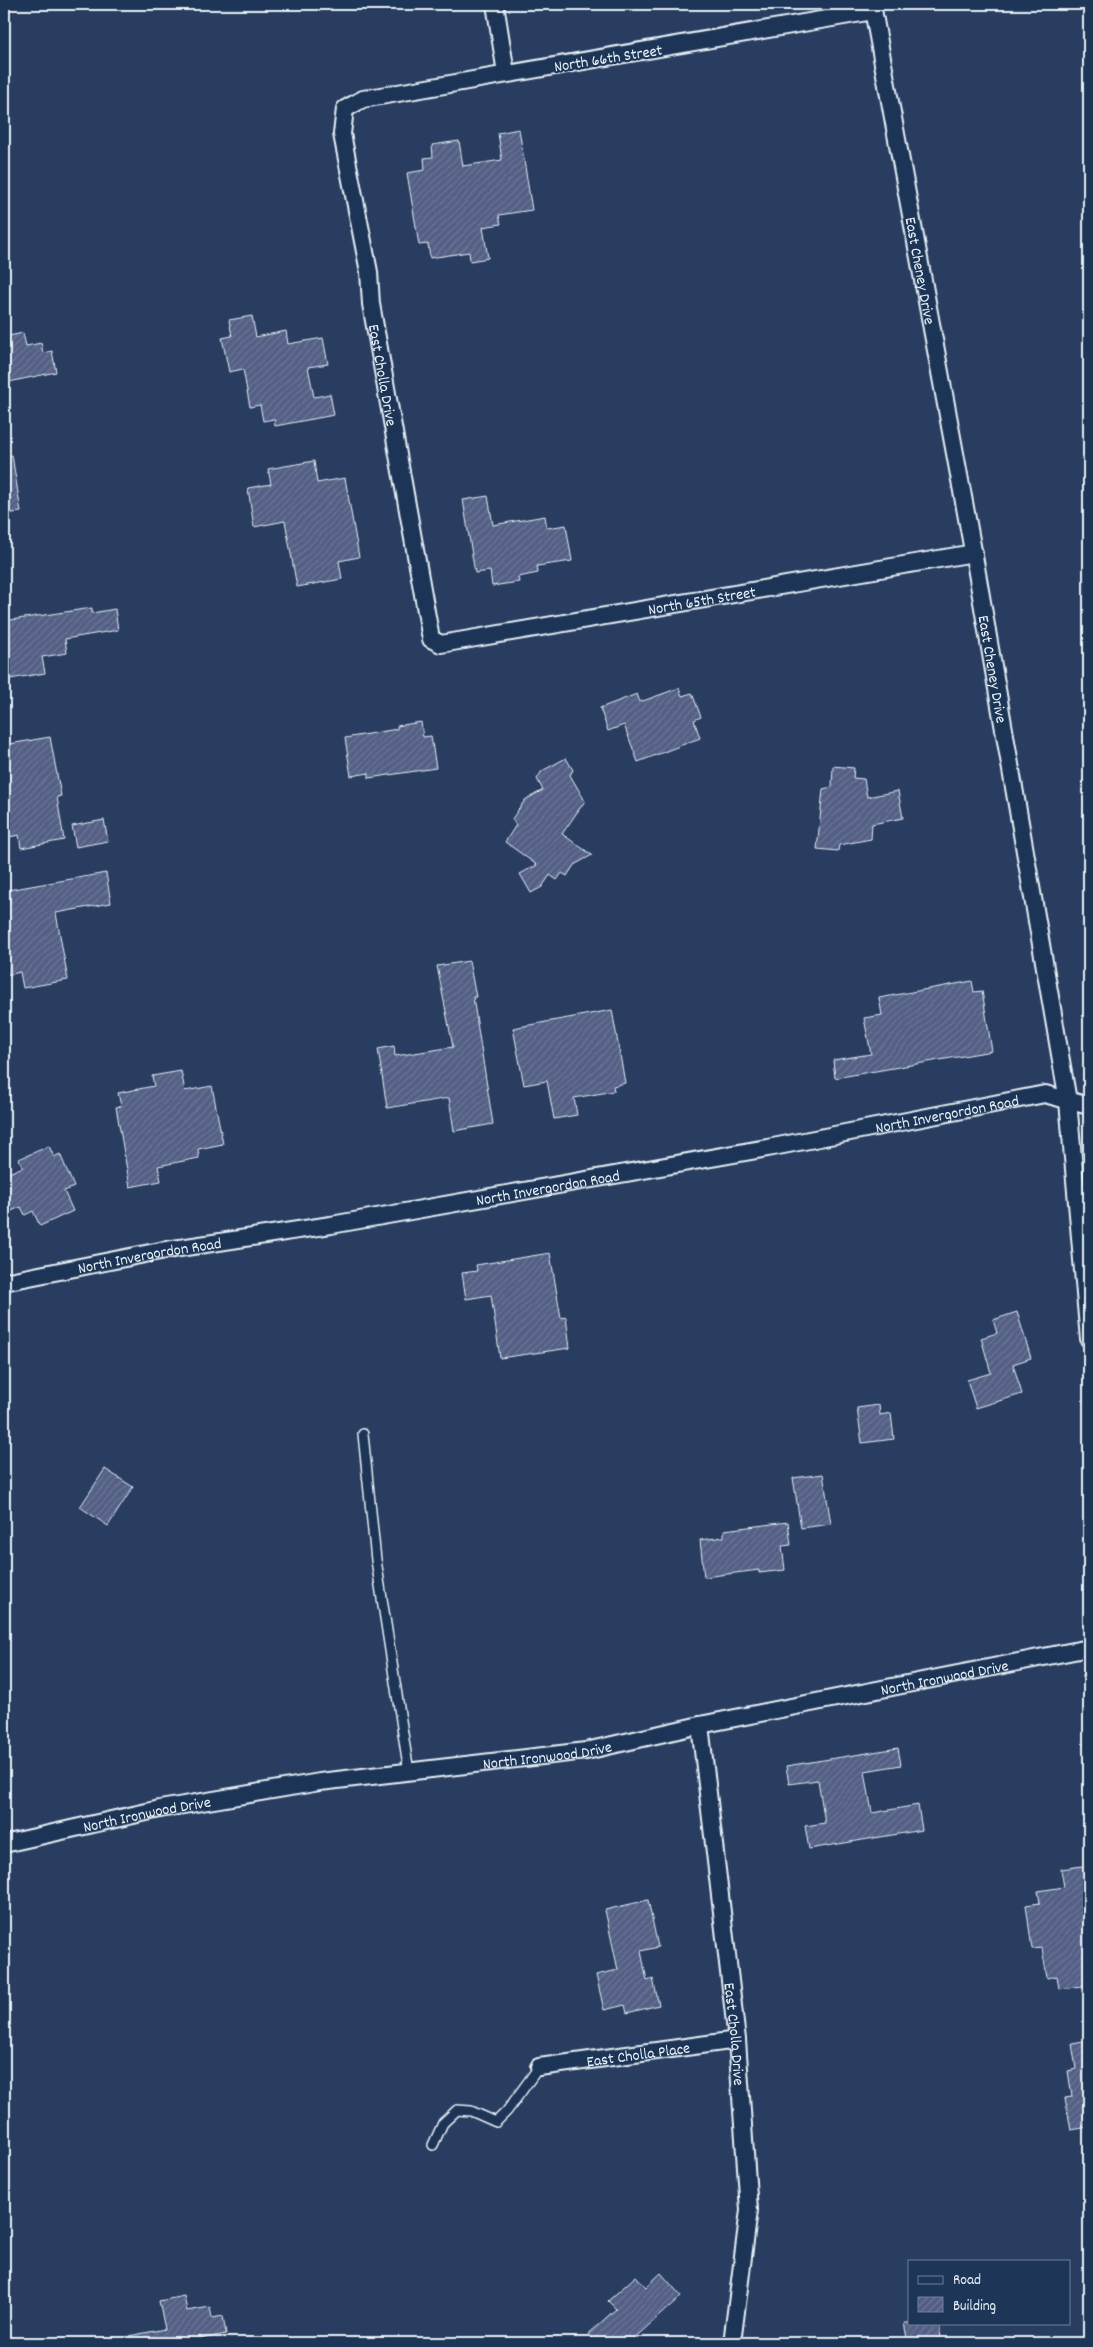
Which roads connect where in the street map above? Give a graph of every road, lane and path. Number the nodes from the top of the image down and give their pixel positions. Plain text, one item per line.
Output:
1 (495, 4) edge
2 (873, 7) edge
3 (506, 73) junction
4 (345, 109) joint
5 (974, 553) junction
6 (430, 639) joint
7 (1068, 1101) junction
8 (1089, 1106) edge
9 (4, 1282) edge
10 (1089, 1339) edge
11 (363, 1434) dead end
12 (1089, 1648) edge
13 (700, 1725) junction
14 (409, 1772) junction
15 (4, 1844) edge
16 (737, 2040) junction
17 (539, 2067) joint
18 (434, 2145) dead end
19 (732, 2343) edge

1 - 3 street
2 - 3 street, North 66th Street
2 - 5 street, East Cheney Drive
3 - 4 street, North 66th Street
4 - 6 street, East Cholla Drive
5 - 6 street, North 65th Street
5 - 7 street, East Cheney Drive
7 - 8 street, North Invergordon Road
7 - 9 street, North Invergordon Road
7 - 10 street, East Cheney Drive
11 - 14 lane
12 - 13 street, North Ironwood Drive
13 - 14 street, North Ironwood Drive
13 - 16 street, East Cholla Drive
14 - 15 street, North Ironwood Drive
16 - 17 street, East Cholla Place
16 - 19 street, East Cholla Drive
17 - 18 lane

